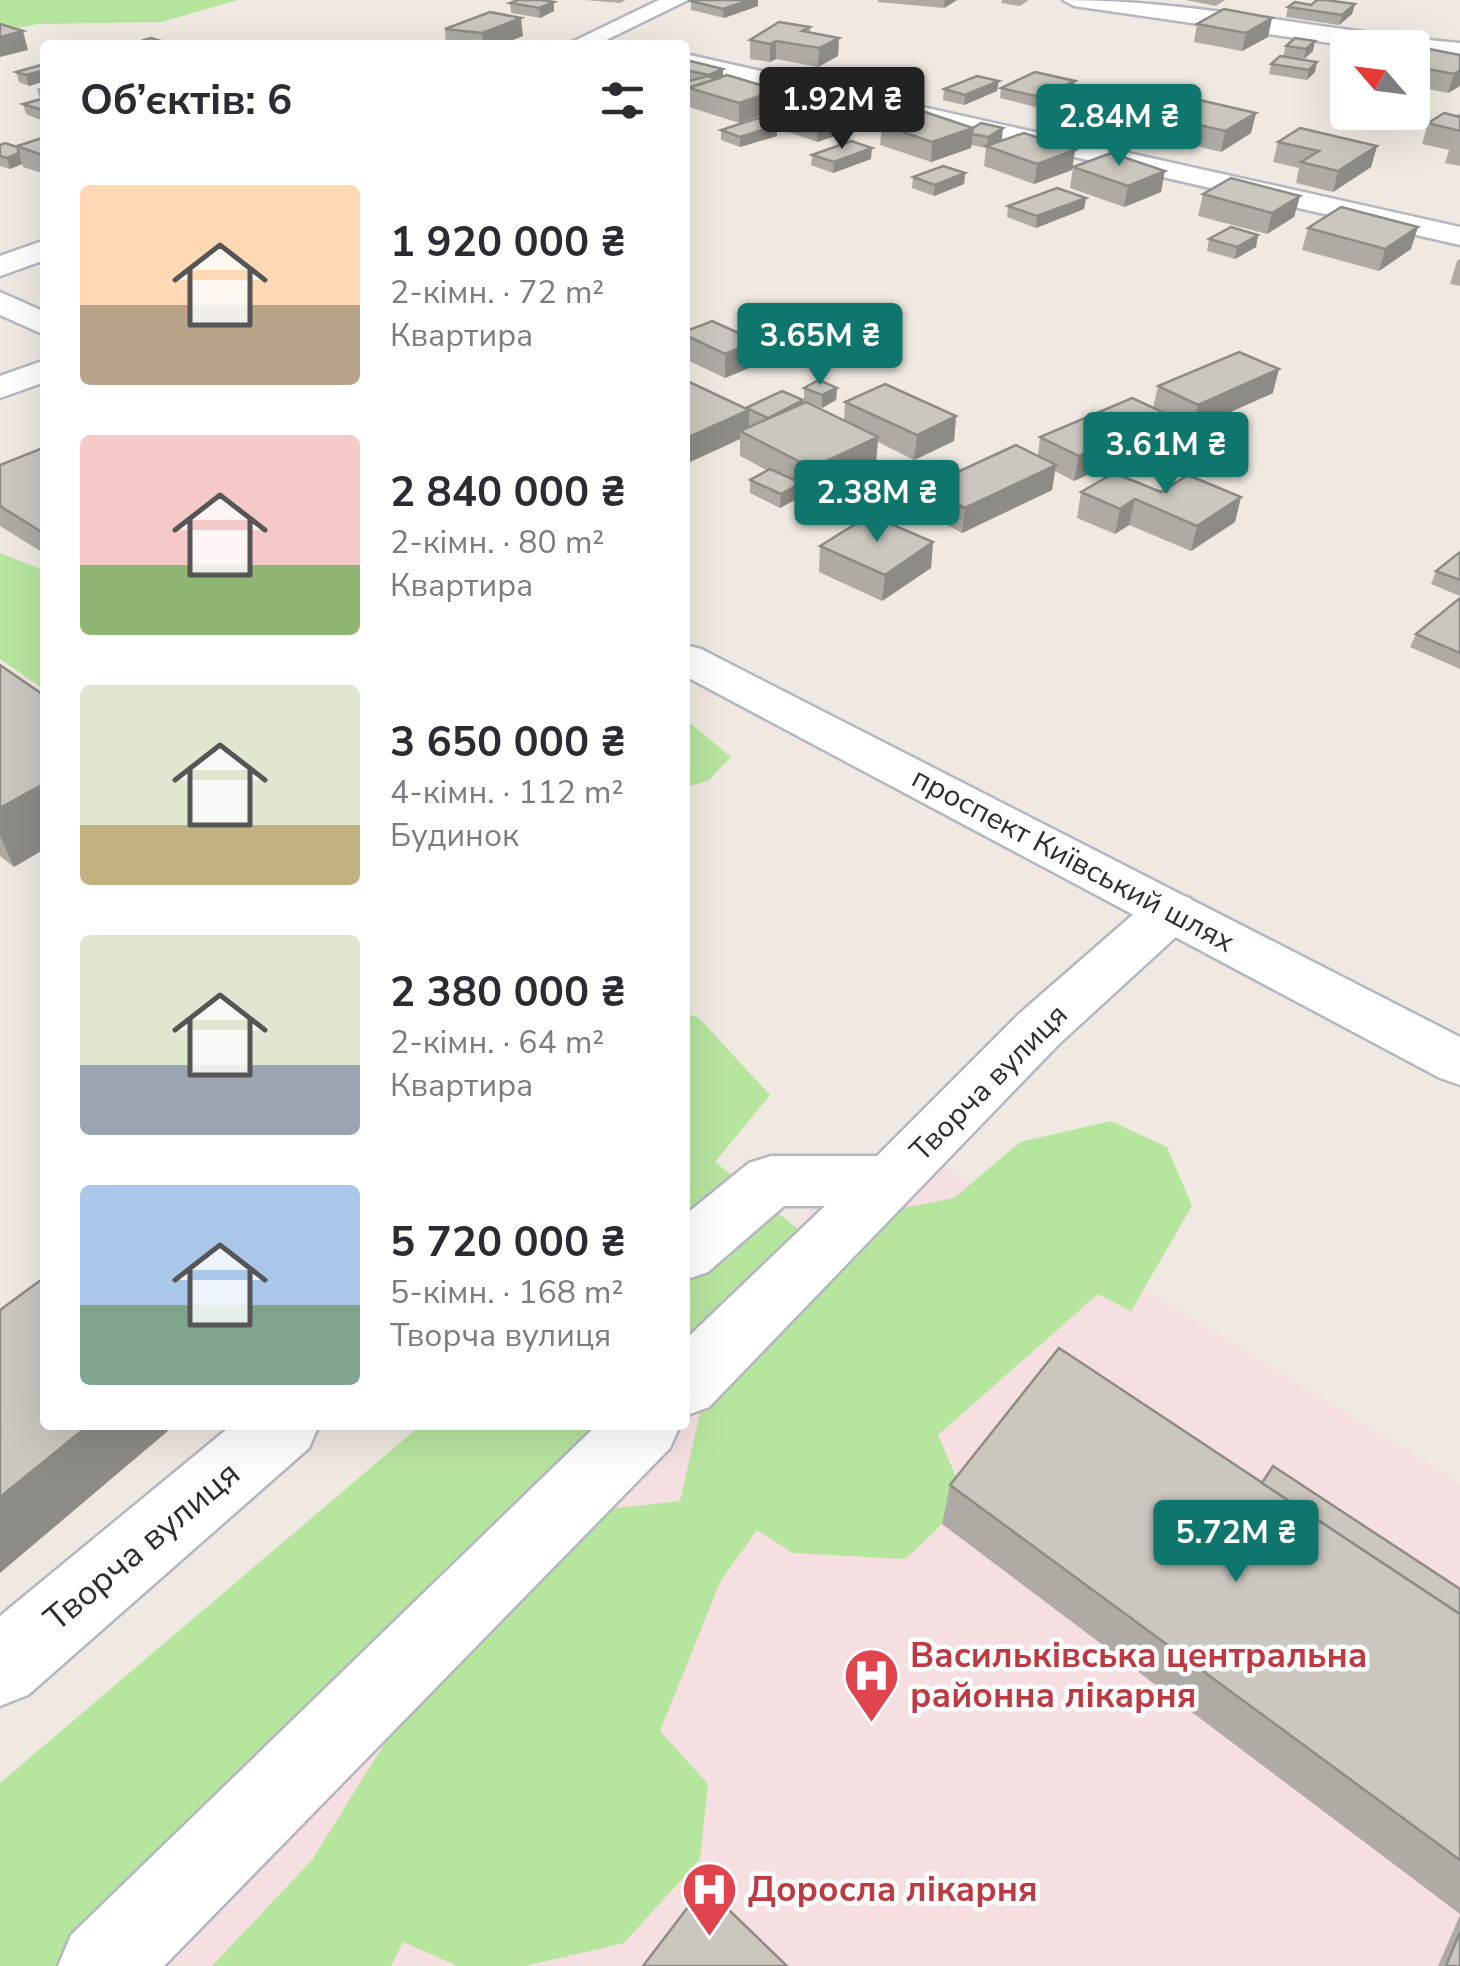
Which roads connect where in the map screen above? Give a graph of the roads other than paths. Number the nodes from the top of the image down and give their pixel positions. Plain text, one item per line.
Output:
1 (677, 0) edge
2 (1074, 0) edge
3 (1454, 20) dead end
4 (601, 40) edge
5 (1451, 48) edge
6 (690, 61) edge
7 (1460, 236) edge
8 (40, 251) edge
9 (0, 267) edge
10 (0, 302) edge
11 (40, 322) edge
12 (40, 372) edge
13 (0, 388) edge
14 (690, 661) edge
15 (1171, 911) junction
16 (1460, 1064) edge
17 (891, 1181) junction
18 (690, 1249) edge
19 (690, 1380) edge
20 (278, 1430) edge
21 (640, 1430) edge
22 (0, 1667) edge
23 (102, 1966) edge

1 - 4 street
2 - 5 street
3 - 5 street
6 - 7 street
8 - 9 street
10 - 11 street
12 - 13 street
14 - 15 street, проспект Київський шлях
15 - 16 street, проспект Київський шлях
15 - 17 street, Творча вулиця
17 - 18 street, Творча вулиця
17 - 19 street
20 - 22 street, Творча вулиця
21 - 23 street

